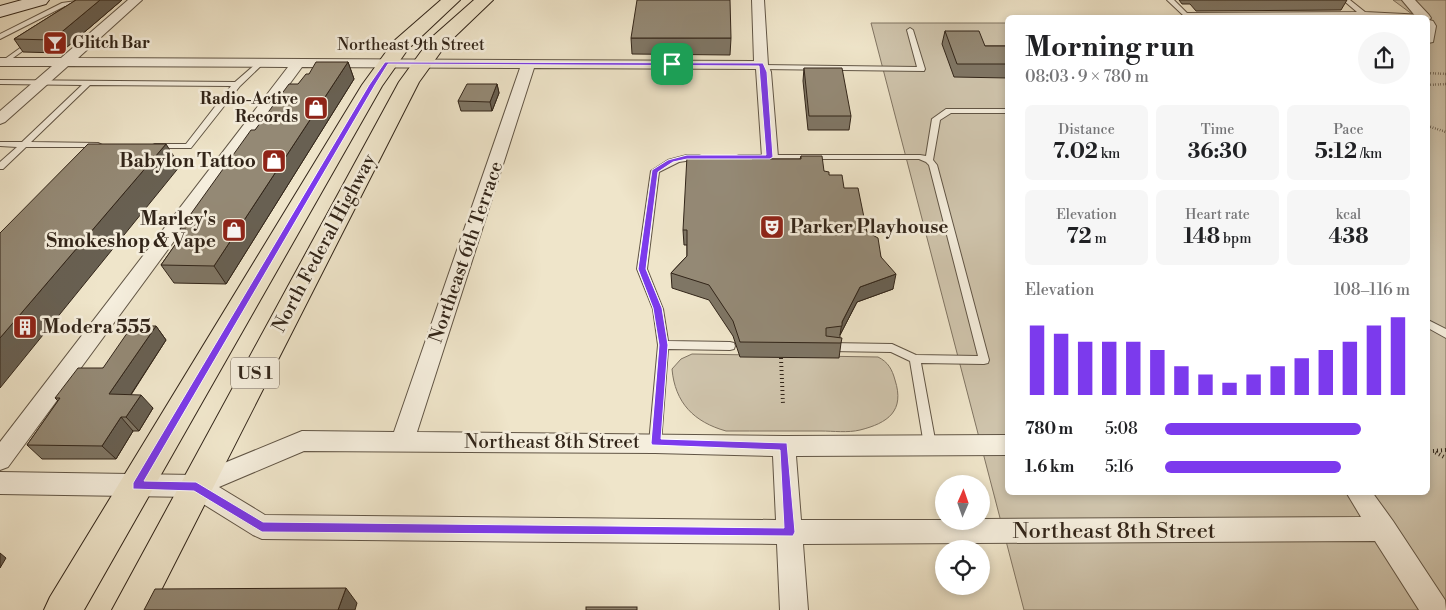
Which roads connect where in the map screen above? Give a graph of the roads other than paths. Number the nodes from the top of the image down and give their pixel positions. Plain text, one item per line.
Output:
1 (40, 0) edge
2 (136, 0) edge
3 (451, 0) edge
4 (484, 0) edge
5 (758, 0) edge
6 (1170, 0) edge
7 (1346, 0) edge
8 (1408, 0) edge
9 (63, 2) edge
10 (80, 11) edge
11 (0, 12) edge
12 (1364, 14) junction
13 (1384, 15) edge
14 (1422, 15) edge
15 (910, 30) dead end
16 (0, 37) edge
17 (38, 38) edge
18 (2, 62) edge
19 (66, 62) junction
20 (261, 62) junction
21 (299, 62) junction
22 (387, 63) junction
23 (422, 63) junction
24 (529, 63) junction
25 (762, 66) junction
26 (0, 82) edge
27 (42, 82) junction
28 (88, 83) junction
29 (237, 84) junction
30 (1005, 111) edge
31 (0, 119) edge
32 (0, 144) edge
33 (24, 145) junction
34 (111, 145) edge
35 (149, 146) edge
36 (706, 157) edge
37 (733, 157) edge
38 (770, 157) junction
39 (928, 160) junction
40 (0, 167) edge
41 (1430, 325) edge
42 (1446, 334) edge
43 (664, 345) junction
44 (730, 346) dead end
45 (830, 347) edge
46 (915, 359) junction
47 (403, 440) junction
48 (656, 443) junction
49 (930, 445) junction
50 (784, 446) junction
51 (1005, 446) edge
52 (0, 460) edge
53 (0, 483) edge
54 (137, 486) junction
55 (196, 486) junction
56 (1360, 495) edge
57 (1384, 529) junction
58 (790, 532) junction
59 (63, 610) edge
60 (131, 610) edge
61 (794, 610) edge
62 (1435, 610) edge

1 - 11 street
2 - 19 street
3 - 22 main road, North Federal Highway / US 1
4 - 23 main road, North Federal Highway / US 1
5 - 25 street
6 - 12 lane
7 - 12 lane
8 - 14 street
9 - 10 lane
9 - 16 lane
12 - 13 lane
15 - 25 lane
17 - 18 lane
18 - 19 street, Northeast 9th Street
19 - 20 street, Northeast 9th Street
19 - 27 street
20 - 21 street, Northeast 9th Street
20 - 29 lane
21 - 22 street, Northeast 9th Street
21 - 52 street
22 - 23 street, Northeast 9th Street
22 - 54 main road, North Federal Highway / US 1
23 - 24 street, Northeast 9th Street
23 - 55 main road, North Federal Highway / US 1
24 - 25 street, Northeast 9th Street
24 - 47 street, Northeast 6th Terrace
25 - 38 street
26 - 27 lane
27 - 28 lane
27 - 31 street
28 - 29 lane
28 - 33 lane
29 - 35 lane
30 - 39 lane
32 - 33 lane
33 - 34 lane
33 - 40 lane
36 - 43 lane
37 - 38 lane
38 - 39 lane
39 - 46 lane
41 - 42 lane
43 - 44 lane
43 - 48 lane
45 - 46 lane
46 - 49 lane
47 - 48 street, Northeast 8th Street
47 - 55 street, Northeast 8th Street
48 - 50 street, Northeast 8th Street
49 - 50 street, Northeast 8th Street
49 - 51 street, Northeast 8th Street
50 - 58 street
53 - 54 street, Northeast 8th Street
54 - 55 street, Northeast 8th Street
54 - 59 main road, North Federal Highway / US 1
55 - 58 street, Northeast 8th Street
55 - 60 main road, North Federal Highway / US 1
56 - 57 street
57 - 58 street, Northeast 8th Street
57 - 62 street
58 - 61 street

